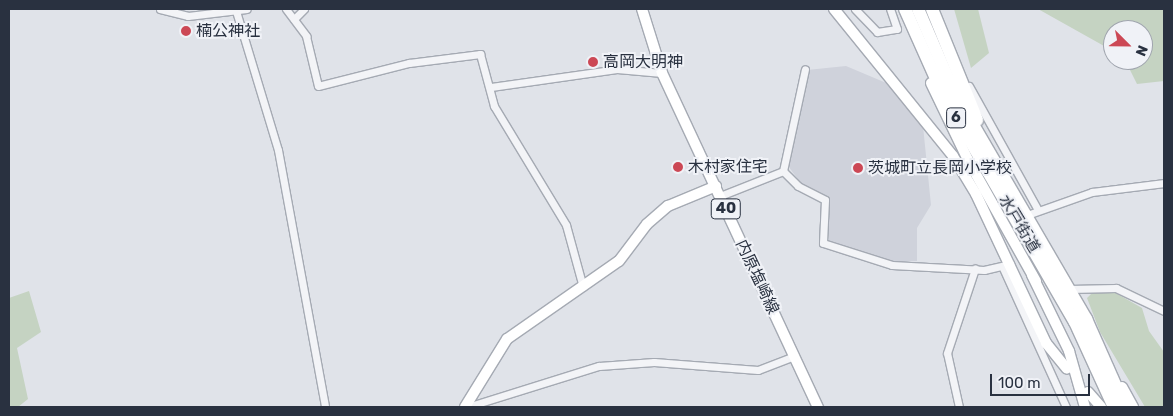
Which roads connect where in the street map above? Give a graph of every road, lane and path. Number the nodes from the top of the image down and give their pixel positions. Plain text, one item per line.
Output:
1 (160, 9) edge
2 (247, 9) edge
3 (286, 9) edge
4 (304, 9) edge
5 (642, 9) edge
6 (834, 9) edge
7 (855, 9) edge
8 (890, 9) edge
9 (905, 9) edge
10 (918, 9) edge
11 (932, 9) edge
12 (939, 9) edge
13 (236, 11) junction
14 (294, 19) junction
15 (805, 69) dead end
16 (662, 73) junction
17 (491, 87) junction
18 (998, 170) junction
19 (783, 171) junction
20 (1164, 183) edge
21 (718, 191) junction
22 (976, 194) junction
23 (1032, 212) junction
24 (1006, 266) junction
25 (975, 269) junction
26 (1036, 280) junction
27 (583, 287) junction
28 (1069, 288) junction
29 (1164, 311) edge
30 (794, 356) junction
31 (1098, 356) junction
32 (1067, 369) dead end
33 (1088, 392) dead end
34 (325, 407) edge
35 (466, 407) edge
36 (818, 407) edge
37 (959, 407) edge
38 (1066, 407) edge
39 (1085, 407) edge
40 (1101, 407) edge
41 (1114, 407) edge
42 (1125, 407) edge
43 (1133, 407) edge

1 - 13 street
2 - 13 street
3 - 14 street
4 - 14 street
5 - 16 main road, 内原塩崎線 / 40
6 - 22 main road
7 - 8 street
9 - 26 main road
9 - 31 highway, 水戸街道 / 6
10 - 18 highway, 6
11 - 18 highway
12 - 23 street
13 - 34 street
14 - 17 street
15 - 19 street
16 - 17 street
16 - 21 main road, 内原塩崎線 / 40
17 - 27 street
18 - 23 highway, 水戸街道 / 6
19 - 21 street
19 - 25 street
20 - 23 street
21 - 27 main road
21 - 30 main road, 内原塩崎線 / 40
22 - 24 main road
22 - 26 main road
23 - 28 highway, 水戸街道 / 6
24 - 25 street
24 - 32 main road
24 - 38 street
25 - 37 street
26 - 39 main road
27 - 35 main road
28 - 29 street
28 - 31 highway, 水戸街道 / 6
30 - 35 street
30 - 36 main road, 内原塩崎線 / 40
31 - 41 highway, 6
31 - 42 highway, 6
31 - 43 main road
33 - 40 main road

